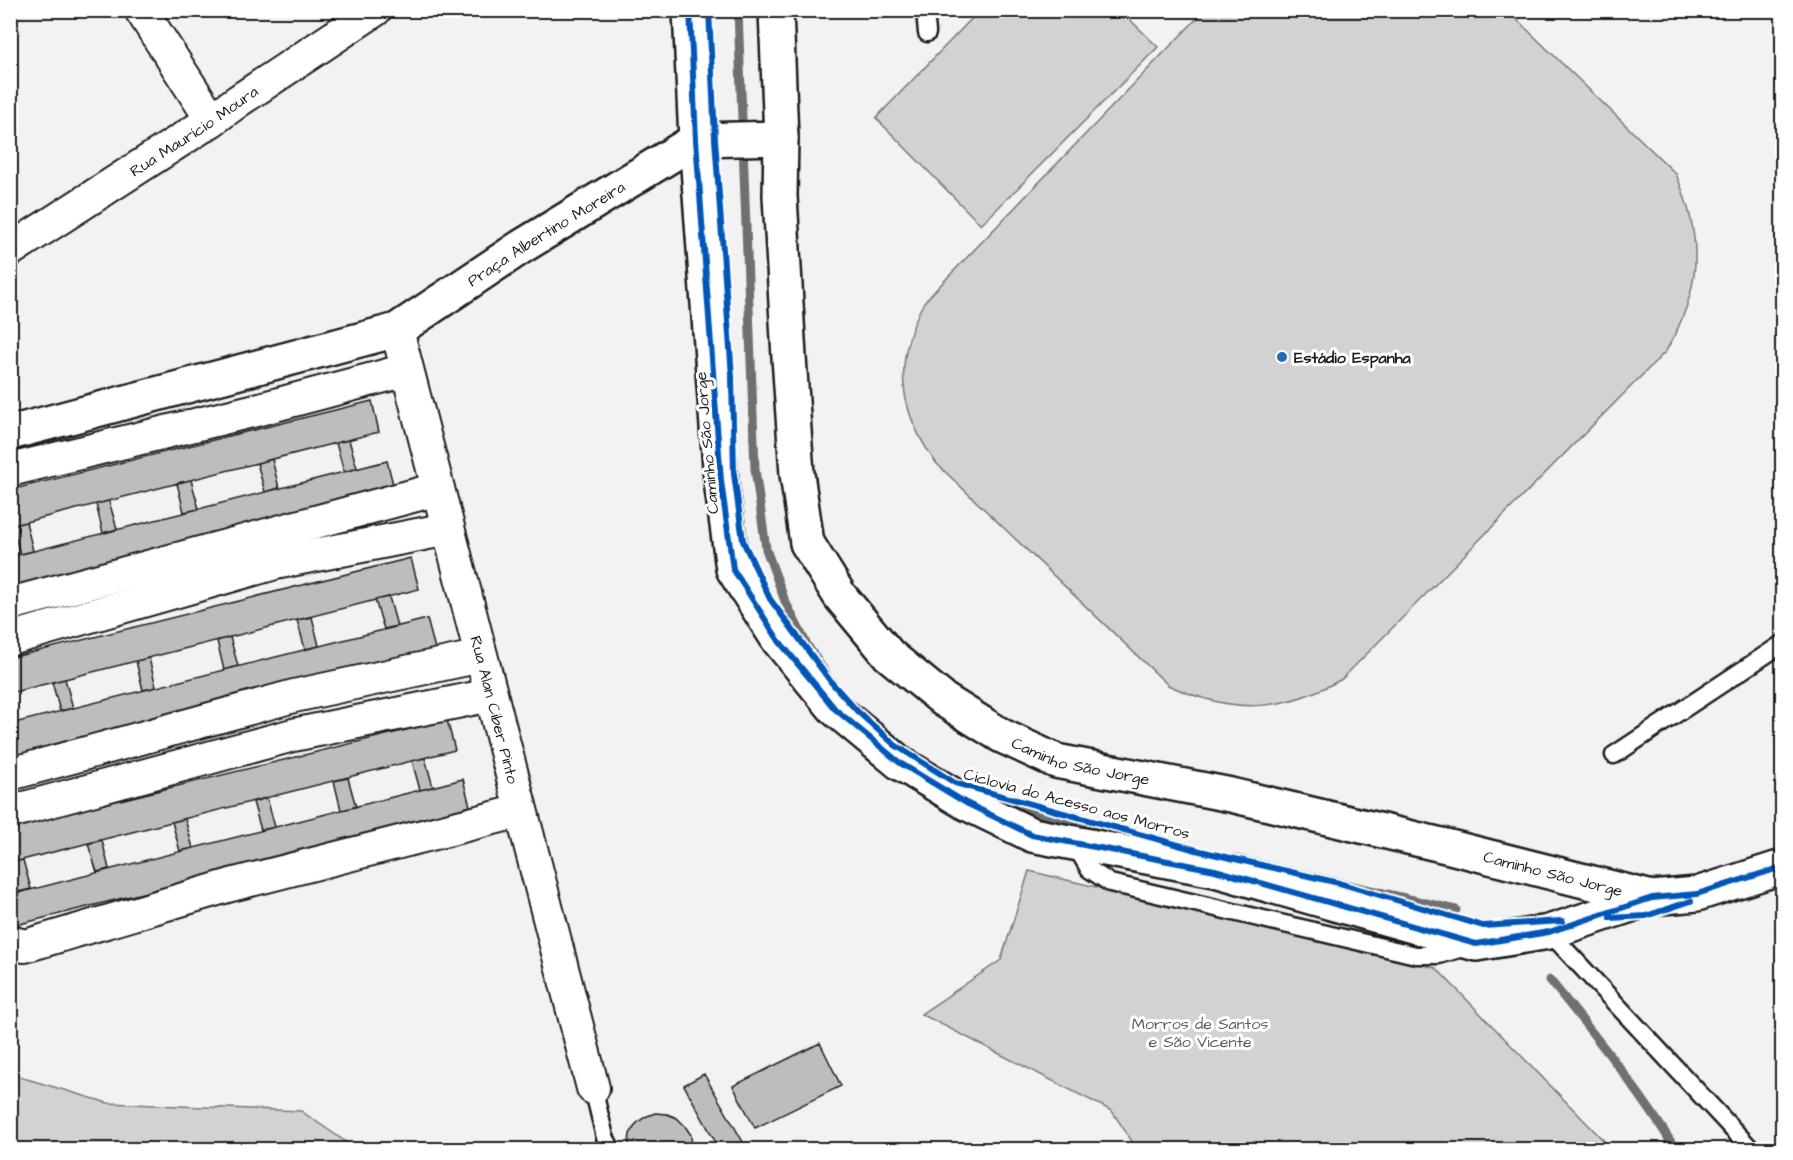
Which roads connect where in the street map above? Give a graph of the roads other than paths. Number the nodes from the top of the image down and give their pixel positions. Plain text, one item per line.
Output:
1 (141, 10) edge
2 (375, 10) edge
3 (690, 10) edge
4 (776, 10) edge
5 (925, 10) edge
6 (927, 33) dead end
7 (212, 120) junction
8 (776, 138) junction
9 (711, 139) junction
10 (10, 250) edge
11 (397, 330) junction
12 (407, 370) junction
13 (10, 433) edge
14 (10, 470) edge
15 (438, 489) junction
16 (448, 529) junction
17 (10, 604) edge
18 (10, 639) edge
19 (1782, 644) edge
20 (481, 656) junction
21 (491, 695) junction
22 (1614, 755) dead end
23 (10, 774) edge
24 (521, 811) junction
25 (10, 812) edge
26 (1782, 867) edge
27 (1652, 898) junction
28 (1549, 932) junction
29 (10, 942) edge
30 (593, 1088) joint
31 (612, 1149) edge
32 (1752, 1149) edge

1 - 7 street
2 - 7 street, Rua Maurício Moura
3 - 9 street, Caminho São Jorge
4 - 8 street, Caminho São Jorge
5 - 6 lane
7 - 10 street, Rua Maurício Moura
8 - 9 street
8 - 27 street, Caminho São Jorge
9 - 11 street, Praça Albertino Moreira
9 - 28 street, Caminho São Jorge
11 - 12 street, Rua Alan Ciber Pinto
11 - 13 street, Praça Albertino Moreira
12 - 14 street
12 - 15 street, Rua Alan Ciber Pinto
15 - 16 street, Rua Alan Ciber Pinto
15 - 17 street
16 - 18 street
16 - 20 street, Rua Alan Ciber Pinto
19 - 22 lane
20 - 21 street, Rua Alan Ciber Pinto
20 - 23 street
21 - 24 street, Rua Alan Ciber Pinto
21 - 25 street
24 - 29 street
24 - 30 street, Rua Alan Ciber Pinto
26 - 27 street, Caminho São Jorge
27 - 28 street, Caminho São Jorge
28 - 32 lane
30 - 31 lane

